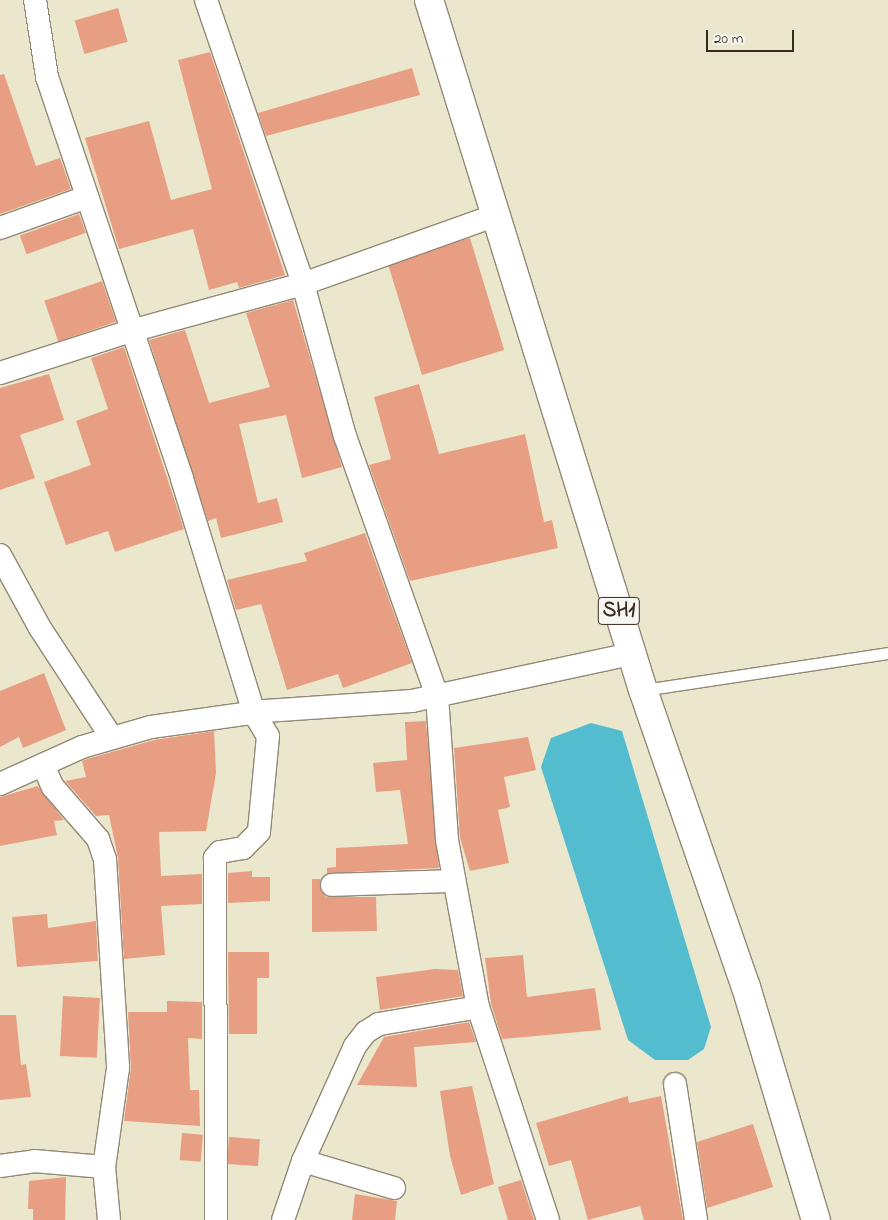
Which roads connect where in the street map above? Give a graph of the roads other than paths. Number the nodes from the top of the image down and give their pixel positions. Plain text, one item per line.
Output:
1 (35, 0) edge
2 (206, 0) edge
3 (429, 0) edge
4 (87, 197) junction
5 (497, 215) junction
6 (0, 228) edge
7 (303, 284) junction
8 (131, 331) junction
9 (0, 373) edge
10 (0, 555) edge
11 (888, 653) edge
12 (632, 654) junction
13 (643, 690) junction
14 (437, 696) junction
15 (254, 713) junction
16 (112, 738) junction
17 (43, 766) junction
18 (0, 784) edge
19 (453, 881) junction
20 (332, 885) dead end
21 (478, 1007) junction
22 (675, 1084) dead end
23 (304, 1162) junction
24 (0, 1166) edge
25 (104, 1167) junction
26 (394, 1188) dead end
27 (110, 1220) edge
28 (216, 1220) edge
29 (283, 1220) edge
30 (548, 1220) edge
31 (696, 1220) edge
32 (816, 1220) edge

1 - 4 street
2 - 7 street
3 - 5 main road, SH1
4 - 6 street
4 - 8 street
5 - 7 street
5 - 12 main road, SH1
7 - 8 street
7 - 14 street
8 - 9 street
8 - 15 street
10 - 16 street
11 - 13 lane
12 - 13 main road, SH1
12 - 14 street
13 - 32 main road, SH1
14 - 15 street
14 - 19 street
15 - 16 street
15 - 28 street
16 - 17 street
17 - 18 street
17 - 25 street
19 - 20 street
19 - 21 street
21 - 23 street
21 - 30 street
22 - 31 street
23 - 26 street
23 - 29 street
24 - 25 street
25 - 27 street

